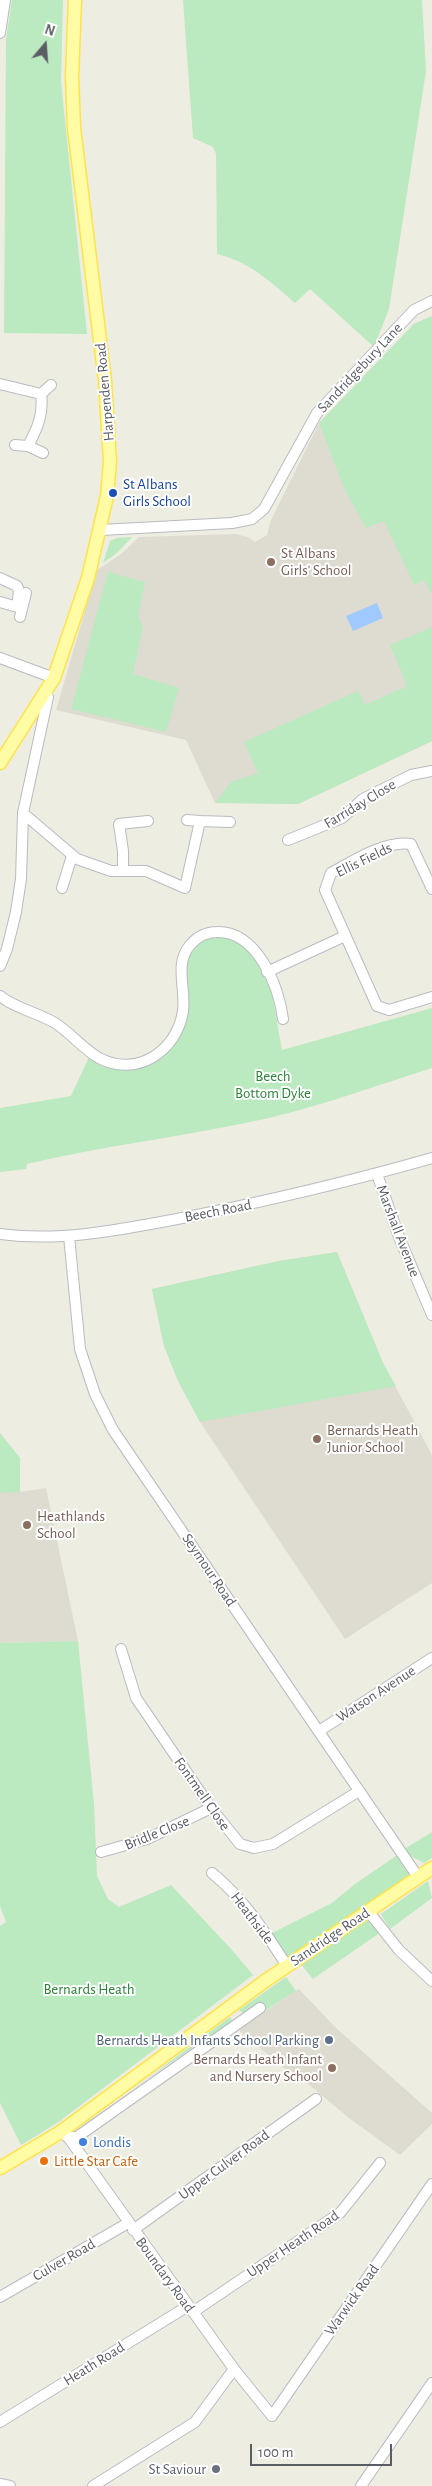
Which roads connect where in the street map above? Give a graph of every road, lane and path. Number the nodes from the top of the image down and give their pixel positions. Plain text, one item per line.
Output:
1 (5, 0) edge
2 (75, 0) edge
3 (0, 33) edge
4 (432, 301) edge
5 (0, 384) edge
6 (51, 385) dead end
7 (41, 394) junction
8 (15, 445) dead end
9 (28, 446) junction
10 (44, 453) dead end
11 (101, 530) junction
12 (0, 578) edge
13 (26, 593) dead end
14 (0, 602) edge
15 (19, 611) junction
16 (0, 658) edge
17 (54, 678) junction
18 (48, 697) dead end
19 (0, 763) edge
20 (432, 771) edge
21 (23, 813) junction
22 (187, 820) dead end
23 (148, 821) dead end
24 (200, 821) junction
25 (230, 822) dead end
26 (288, 840) dead end
27 (72, 856) junction
28 (123, 870) junction
29 (62, 888) dead end
30 (432, 889) edge
31 (345, 936) junction
32 (0, 966) edge
33 (267, 972) junction
34 (0, 996) edge
35 (432, 997) edge
36 (283, 1018) dead end
37 (432, 1158) edge
38 (377, 1174) junction
39 (0, 1234) edge
40 (69, 1236) junction
41 (432, 1315) edge
42 (121, 1649) dead end
43 (432, 1658) edge
44 (319, 1731) junction
45 (359, 1791) junction
46 (211, 1808) junction
47 (101, 1852) dead end
48 (432, 1868) edge
49 (212, 1873) dead end
50 (418, 1877) junction
51 (368, 1911) junction
52 (287, 1966) junction
53 (432, 1981) edge
54 (228, 2008) junction
55 (260, 2008) dead end
56 (237, 2023) junction
57 (138, 2074) junction
58 (148, 2087) junction
59 (316, 2099) dead end
60 (65, 2134) junction
61 (380, 2163) dead end
62 (0, 2168) edge
63 (432, 2184) edge
64 (130, 2227) junction
65 (0, 2297) edge
66 (191, 2309) junction
67 (234, 2369) junction
68 (432, 2383) edge
69 (272, 2416) joint
70 (0, 2422) edge
71 (0, 2484) edge
72 (10, 2486) edge
73 (93, 2486) edge
74 (361, 2486) edge

1 - 3 street
2 - 11 main road, Harpenden Road
4 - 11 street, Sandridgebury Lane
5 - 7 street
6 - 7 street
7 - 9 street
8 - 9 street
9 - 10 street
11 - 17 main road, Harpenden Road
12 - 15 street
13 - 15 street
14 - 15 street
16 - 17 street
17 - 19 main road, Harpenden Road
18 - 21 street
20 - 26 street, Farriday Close
21 - 27 street
21 - 32 street
22 - 24 street
23 - 28 street
24 - 25 street
24 - 28 street
27 - 28 street
27 - 29 street
30 - 31 street, Ellis Fields
31 - 33 street
31 - 35 street, Ellis Fields
33 - 34 street
33 - 36 street
37 - 38 street, Beech Road
38 - 40 street, Beech Road
38 - 41 street, Marshall Avenue
39 - 40 street, Beech Road
40 - 44 street, Seymour Road
42 - 46 street, Fontmell Close
43 - 44 street, Watson Avenue
44 - 45 street, Seymour Road
45 - 46 street, Fontmell Close
45 - 50 street, Seymour Road
46 - 47 street, Bridle Close
48 - 50 main road, Sandridge Road
49 - 52 street, Heathside
50 - 51 main road, Sandridge Road
51 - 52 main road, Sandridge Road
51 - 53 street
52 - 54 main road, Sandridge Road
54 - 56 street
54 - 57 main road, Sandridge Road
55 - 56 street, Sandridge Road
56 - 58 street, Sandridge Road
57 - 58 street
57 - 60 main road, Sandridge Road
58 - 60 street, Sandridge Road
59 - 64 street, Upper Culver Road
60 - 62 main road, Sandridge Road
60 - 64 street, Boundary Road
61 - 66 street, Upper Heath Road
63 - 69 street, Warwick Road
64 - 65 street, Culver Road
64 - 66 street, Boundary Road
66 - 67 street, Boundary Road
66 - 70 street, Heath Road
67 - 69 street, Boundary Road
67 - 73 street
68 - 74 street
71 - 72 street

